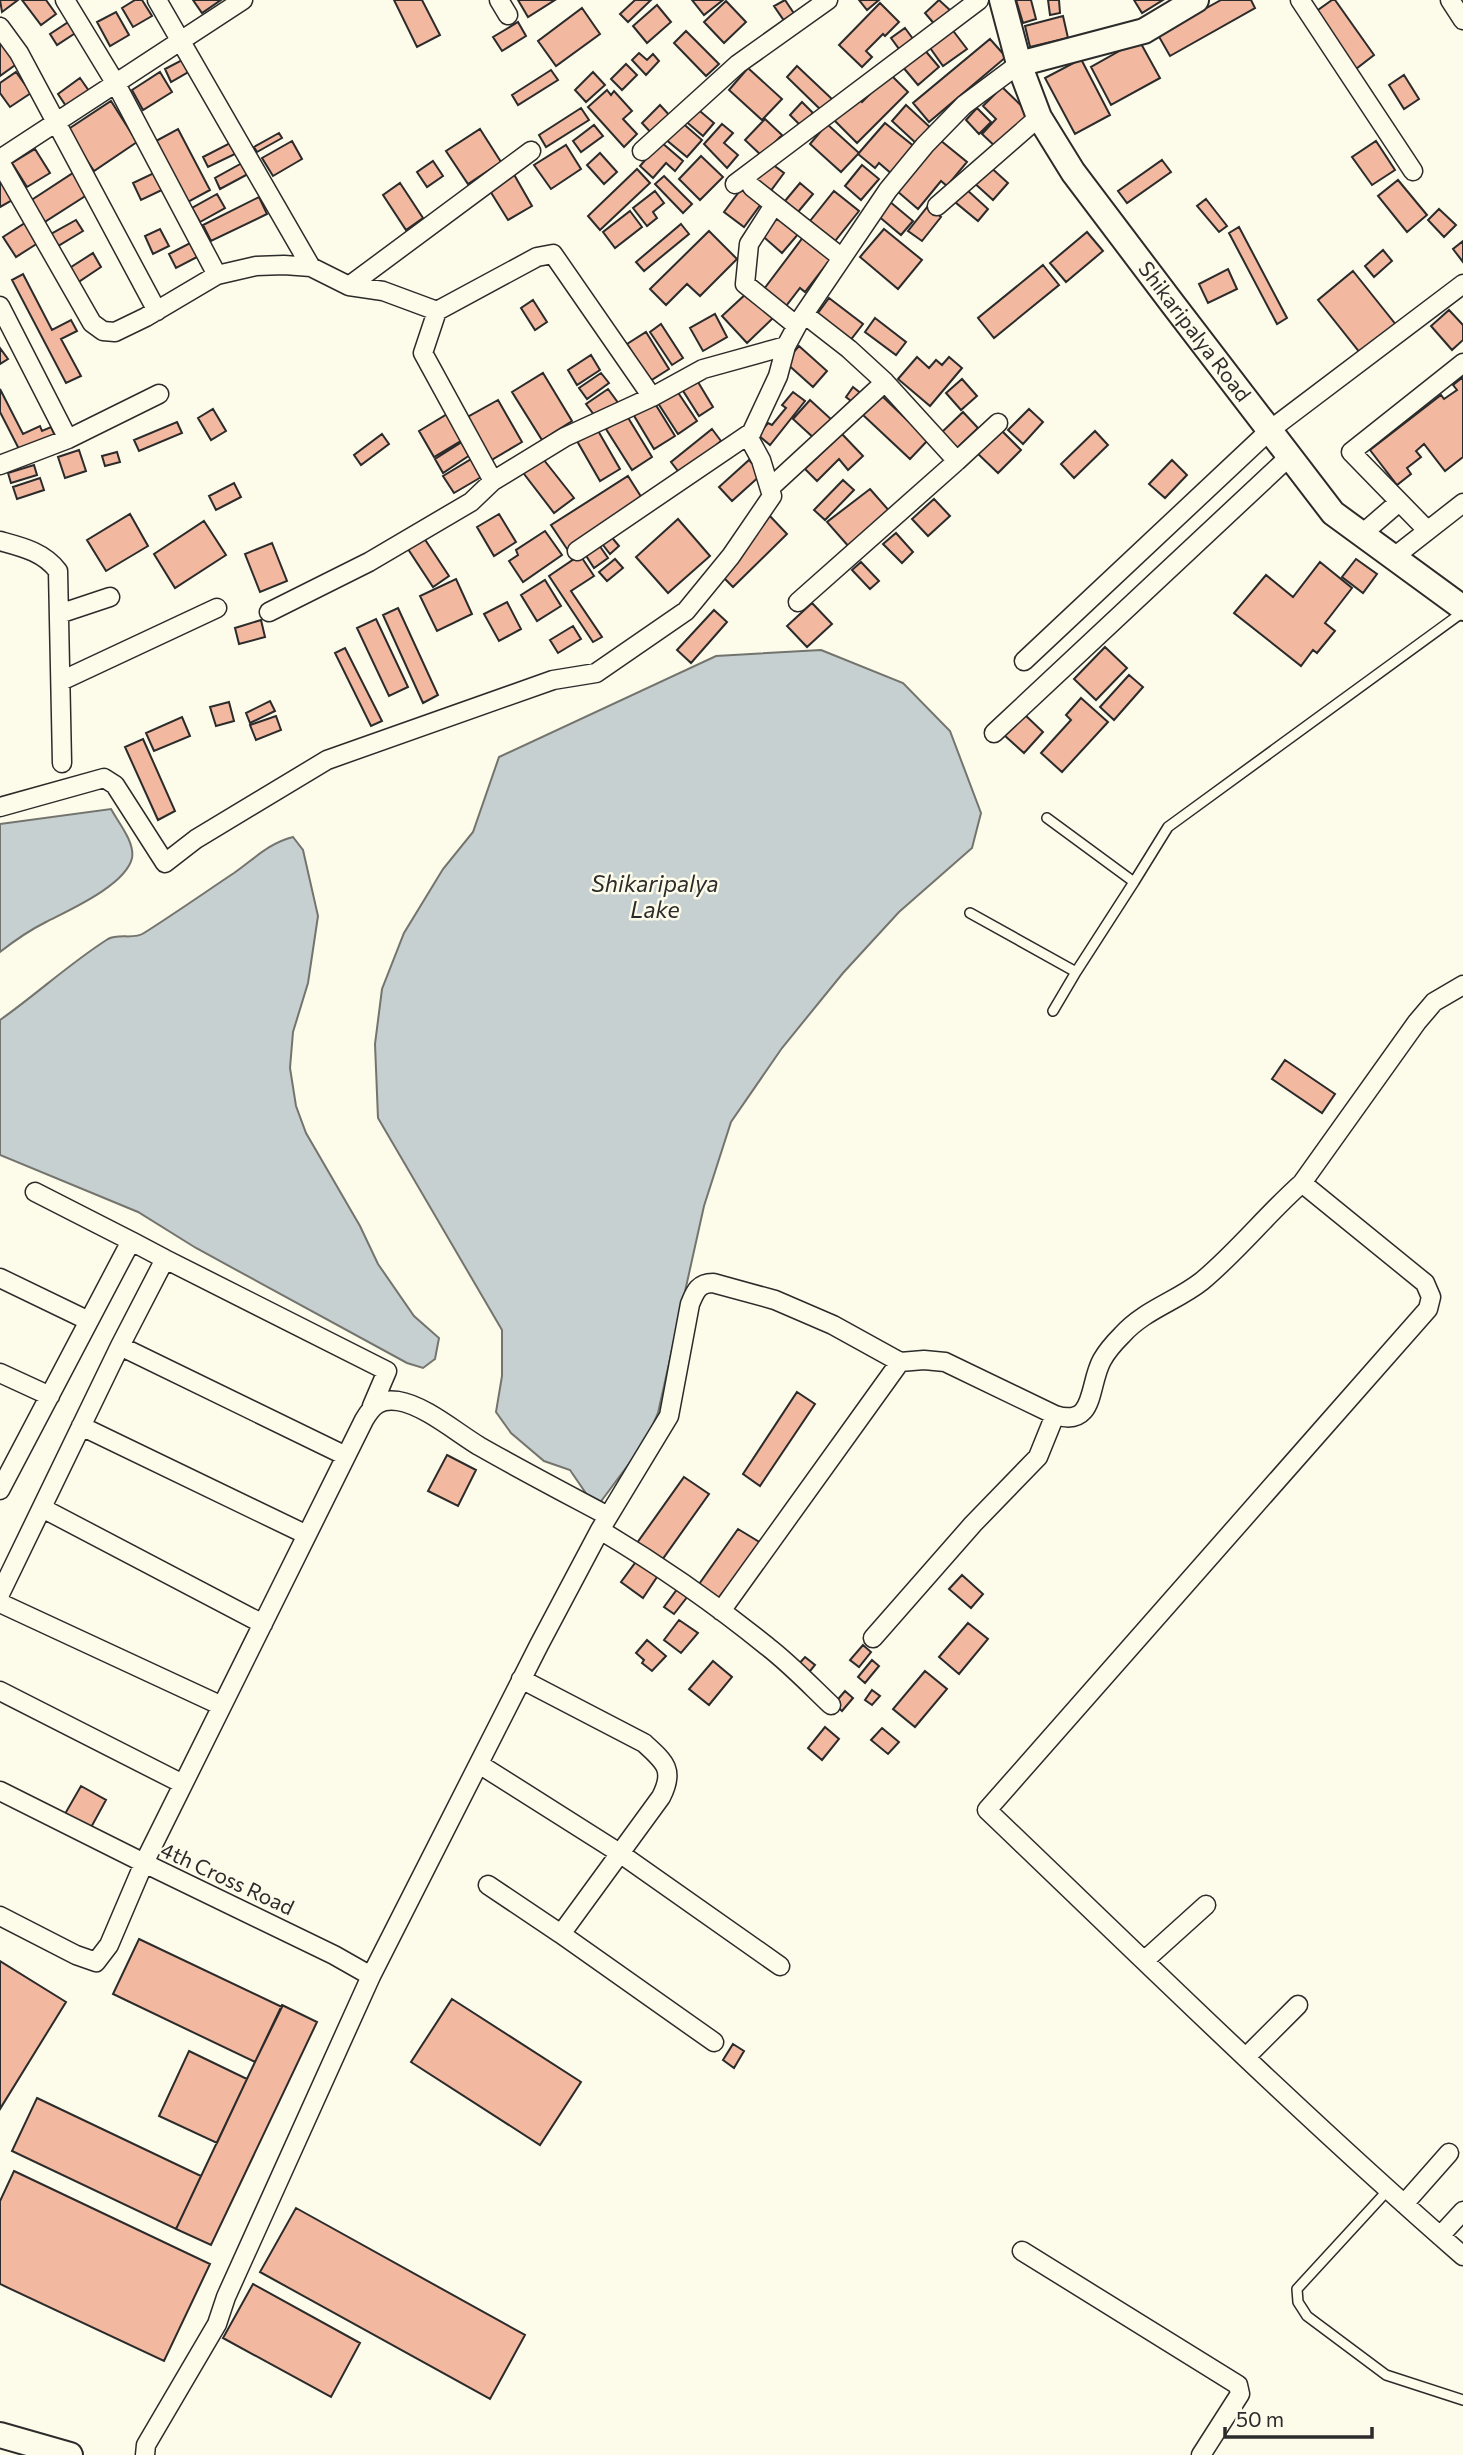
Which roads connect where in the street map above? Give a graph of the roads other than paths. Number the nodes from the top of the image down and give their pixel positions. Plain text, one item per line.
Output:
1 (65, 0) edge
2 (157, 0) edge
3 (243, 0) edge
4 (828, 0) edge
5 (979, 0) edge
6 (1002, 0) edge
7 (1196, 0) edge
8 (1300, 0) edge
9 (1450, 0) edge
10 (1463, 20) edge
11 (0, 27) edge
12 (182, 40) junction
13 (1019, 64) junction
14 (116, 84) junction
15 (1039, 117) junction
16 (57, 122) junction
17 (531, 151) dead end
18 (642, 151) dead end
19 (1, 158) edge
20 (1413, 171) dead end
21 (774, 205) junction
22 (937, 206) dead end
23 (842, 258) junction
24 (311, 267) junction
25 (217, 275) junction
26 (1463, 284) edge
27 (349, 286) junction
28 (0, 306) edge
29 (157, 310) junction
30 (437, 311) junction
31 (801, 320) junction
32 (786, 346) junction
33 (1463, 363) edge
34 (886, 382) junction
35 (159, 394) dead end
36 (652, 397) junction
37 (998, 423) dead end
38 (1270, 430) junction
39 (752, 432) junction
40 (68, 439) junction
41 (1290, 456) junction
42 (957, 461) junction
43 (0, 465) edge
44 (493, 481) junction
45 (771, 487) junction
46 (1399, 502) junction
47 (1463, 503) edge
48 (1427, 530) junction
49 (1362, 534) junction
50 (0, 541) edge
51 (577, 551) dead end
52 (1394, 557) junction
53 (110, 597) dead end
54 (798, 602) dead end
55 (217, 608) dead end
56 (1463, 610) edge
57 (268, 612) dead end
58 (59, 614) junction
59 (1024, 661) dead end
60 (61, 681) junction
61 (995, 733) dead end
62 (62, 763) dead end
63 (0, 807) edge
64 (1047, 818) dead end
65 (1134, 882) junction
66 (970, 913) dead end
67 (1076, 972) junction
68 (1463, 985) edge
69 (1053, 1011) dead end
70 (1303, 1183) junction
71 (35, 1192) dead end
72 (131, 1241) junction
73 (165, 1259) junction
74 (0, 1278) edge
75 (89, 1321) junction
76 (120, 1346) junction
77 (900, 1362) junction
78 (0, 1373) edge
79 (50, 1396) junction
80 (372, 1406) junction
81 (1055, 1416) junction
82 (81, 1426) junction
83 (346, 1456) junction
84 (2, 1479) edge
85 (42, 1508) junction
86 (604, 1523) junction
87 (307, 1535) junction
88 (3, 1582) edge
89 (0, 1603) edge
90 (721, 1611) junction
91 (263, 1624) junction
92 (873, 1638) dead end
93 (522, 1679) junction
94 (0, 1691) edge
95 (831, 1705) dead end
96 (222, 1706) junction
97 (479, 1764) junction
98 (183, 1784) junction
99 (0, 1791) edge
100 (618, 1853) junction
101 (144, 1863) junction
102 (488, 1885) dead end
103 (1206, 1905) dead end
104 (0, 1916) edge
105 (561, 1934) junction
106 (1145, 1961) junction
107 (780, 1966) dead end
108 (371, 1976) junction
109 (1298, 2005) dead end
110 (714, 2042) dead end
111 (1246, 2057) junction
112 (1449, 2153) dead end
113 (1388, 2190) junction
114 (1404, 2204) junction
115 (1463, 2211) edge
116 (1440, 2235) junction
117 (1022, 2251) dead end
118 (1463, 2256) edge
119 (1463, 2400) edge
120 (0, 2435) edge
121 (70, 2455) edge
122 (145, 2455) edge
123 (1201, 2455) edge

1 - 14 street
2 - 12 street
3 - 12 street
4 - 18 street
5 - 21 street
6 - 13 street, Shikaripalya Road
7 - 13 street
8 - 20 street
9 - 10 street
11 - 16 street
12 - 14 street
12 - 24 street
13 - 15 street, Shikaripalya Road
13 - 23 street
14 - 16 street
14 - 25 street
15 - 22 street
15 - 38 street, Shikaripalya Road
16 - 19 street
16 - 29 street
17 - 27 street
19 - 29 street
21 - 23 street
21 - 31 street
23 - 31 street
24 - 25 street
24 - 27 street
25 - 29 street
26 - 38 street
27 - 30 street
28 - 40 street
30 - 36 street
30 - 44 street
31 - 32 street
31 - 34 street
32 - 36 street
32 - 39 street
33 - 46 street
34 - 42 street
34 - 45 street
35 - 40 street
36 - 44 street
37 - 42 street
38 - 41 street, Shikaripalya Road
38 - 59 street
39 - 45 street
39 - 51 street
40 - 43 street
41 - 49 street, Shikaripalya Road
41 - 61 street
42 - 54 street
44 - 57 street
45 - 63 street
46 - 48 street
46 - 49 street
47 - 48 street
48 - 52 street
49 - 52 street, Shikaripalya Road
50 - 58 street
52 - 56 street, Shikaripalya Road
53 - 58 street
55 - 60 street
56 - 65 lane
58 - 60 street
60 - 62 street
64 - 65 lane
65 - 67 lane
66 - 67 lane
67 - 69 lane
68 - 70 street
70 - 81 street
70 - 106 street
71 - 72 street
72 - 73 street
72 - 75 street
73 - 76 street
73 - 80 street
74 - 75 street
75 - 79 street
76 - 82 street
76 - 83 street
77 - 81 street
77 - 86 street
77 - 90 street
78 - 79 street
79 - 84 street
80 - 83 street
80 - 86 street
81 - 92 street
82 - 85 street
82 - 87 street
83 - 87 street
85 - 88 street
85 - 91 street
86 - 90 street
86 - 93 street
87 - 91 street
89 - 96 street
90 - 95 street
91 - 96 street
93 - 97 street
93 - 100 street
94 - 98 street
96 - 98 street
97 - 100 street
97 - 108 street
98 - 101 street
99 - 101 street
100 - 105 street
100 - 107 street
101 - 104 street, 4th Cross Road
101 - 108 street, 4th Cross Road
102 - 105 street
103 - 106 street
105 - 110 street
106 - 111 street
108 - 122 street
109 - 111 street
111 - 113 street
112 - 114 street
113 - 114 street
113 - 119 lane
114 - 116 street
115 - 116 street
116 - 118 street
117 - 123 street
120 - 121 street

